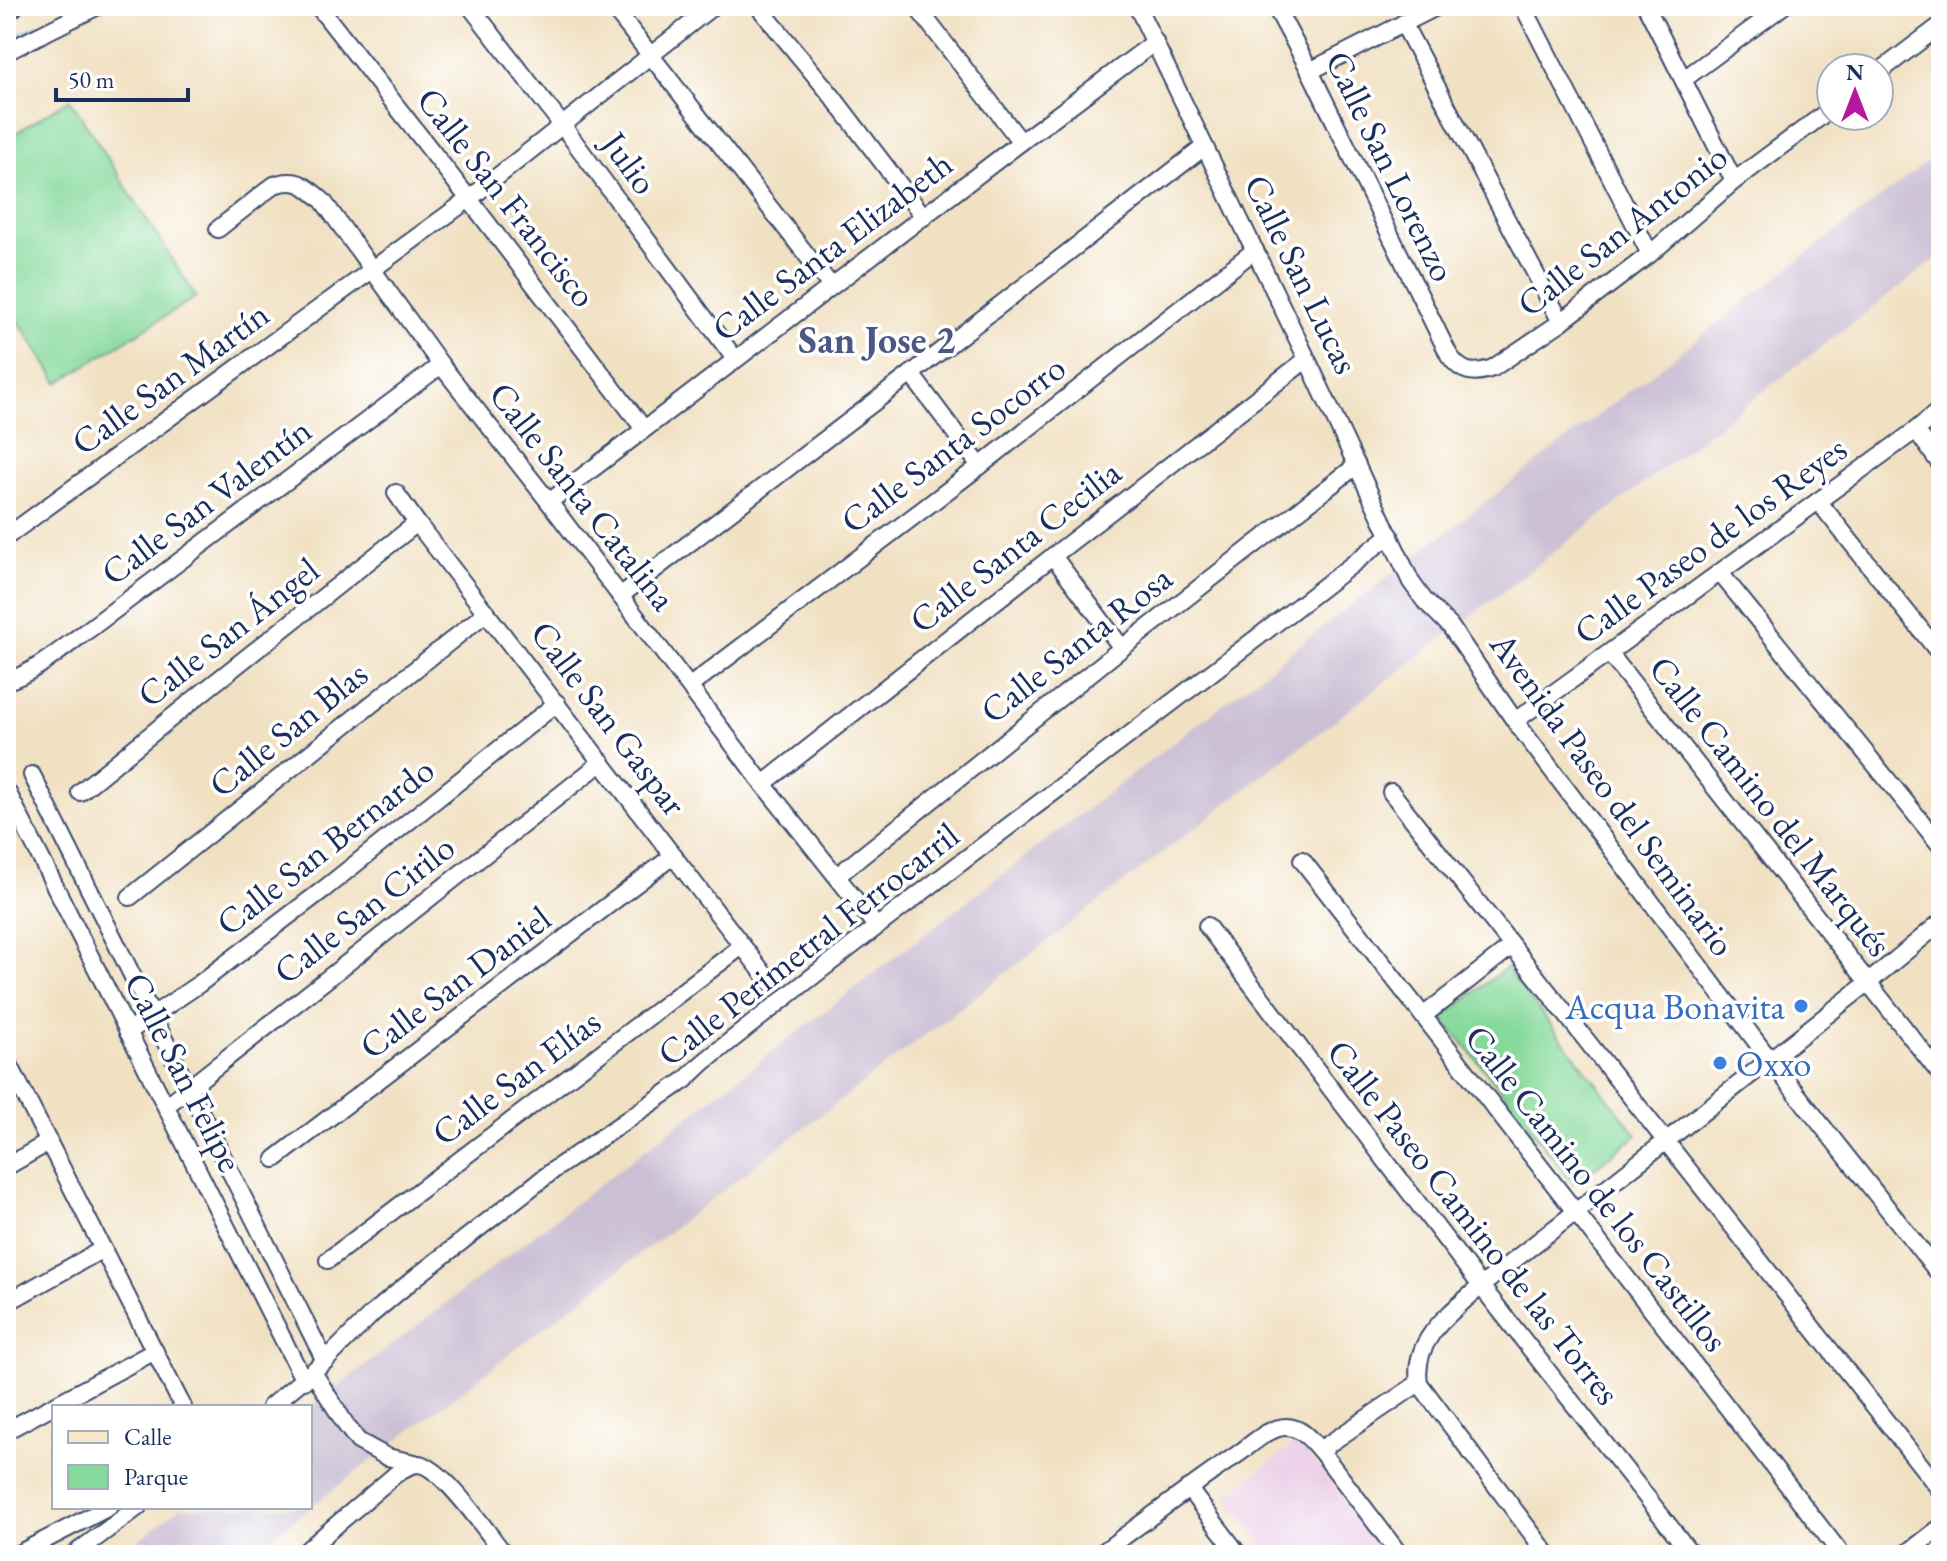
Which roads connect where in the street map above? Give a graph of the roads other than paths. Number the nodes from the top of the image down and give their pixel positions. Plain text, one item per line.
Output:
1 (98, 6) edge
2 (318, 6) edge
3 (470, 6) edge
4 (612, 6) edge
5 (713, 6) edge
6 (758, 6) edge
7 (916, 6) edge
8 (1137, 6) edge
9 (1275, 6) edge
10 (1438, 6) edge
11 (1523, 6) edge
12 (1646, 6) edge
13 (1783, 6) edge
14 (1403, 23) junction
15 (1941, 25) edge
16 (1155, 42) junction
17 (6, 52) edge
18 (650, 55) junction
19 (1895, 60) edge
20 (1310, 71) junction
21 (1684, 79) junction
22 (1815, 121) edge
23 (562, 125) junction
24 (1021, 142) junction
25 (1204, 147) junction
26 (1734, 181) junction
27 (469, 199) junction
28 (924, 217) junction
29 (218, 229) dead end
30 (1255, 250) junction
31 (1650, 254) junction
32 (371, 270) junction
33 (831, 286) junction
34 (1561, 322) junction
35 (1449, 355) joint
36 (735, 359) junction
37 (1307, 359) junction
38 (441, 365) junction
39 (911, 374) junction
40 (1941, 409) edge
41 (644, 429) junction
42 (1916, 430) junction
43 (1357, 465) junction
44 (1941, 465) edge
45 (980, 466) junction
46 (396, 493) dead end
47 (1818, 501) junction
48 (549, 502) junction
49 (417, 523) junction
50 (1390, 535) junction
51 (6, 537) edge
52 (1053, 556) junction
53 (1720, 573) junction
54 (620, 596) junction
55 (487, 612) junction
56 (1122, 648) junction
57 (1609, 653) junction
58 (1941, 655) edge
59 (6, 681) edge
60 (690, 686) junction
61 (557, 703) junction
62 (1515, 721) junction
63 (602, 762) junction
64 (32, 775) dead end
65 (763, 784) junction
66 (80, 792) dead end
67 (1391, 792) dead end
68 (8, 793) edge
69 (1941, 846) edge
70 (674, 855) junction
71 (1302, 860) dead end
72 (837, 876) junction
73 (130, 897) dead end
74 (1941, 922) edge
75 (876, 926) junction
76 (1207, 926) dead end
77 (742, 946) junction
78 (1512, 946) junction
79 (1869, 982) junction
80 (771, 983) dead end
81 (153, 1016) junction
82 (1423, 1016) junction
83 (128, 1032) junction
84 (6, 1058) edge
85 (1770, 1060) junction
86 (1941, 1075) edge
87 (189, 1088) junction
88 (166, 1106) junction
89 (1665, 1140) junction
90 (49, 1142) junction
91 (275, 1159) dead end
92 (6, 1167) edge
93 (1575, 1211) junction
94 (103, 1249) junction
95 (328, 1260) dead end
96 (1941, 1276) edge
97 (1481, 1286) junction
98 (6, 1303) edge
99 (155, 1351) junction
100 (314, 1371) junction
101 (1419, 1383) junction
102 (54, 1405) edge
103 (182, 1405) edge
104 (272, 1405) edge
105 (52, 1406) edge
106 (6, 1431) edge
107 (1320, 1450) junction
108 (411, 1465) junction
109 (1188, 1488) junction
110 (1941, 1491) edge
111 (112, 1512) edge
112 (1941, 1527) edge
113 (16, 1555) edge
114 (73, 1555) edge
115 (301, 1555) edge
116 (505, 1555) edge
117 (1099, 1555) edge
118 (1239, 1555) edge
119 (1400, 1555) edge
120 (1548, 1555) edge
121 (1692, 1555) edge
122 (1842, 1555) edge
123 (1905, 1555) edge

1 - 17 street
2 - 27 street, Calle San Francisco
3 - 23 street, Julio
4 - 18 street
5 - 18 street, Calle San Martín
6 - 28 street
7 - 24 street
8 - 16 street, Calle San Lucas
9 - 20 street, Calle San Lorenzo
10 - 14 street
11 - 31 street
12 - 21 street
13 - 21 street
14 - 20 street
14 - 34 street
15 - 19 street
16 - 24 street, Calle Santa Elizabeth
16 - 25 street, Calle San Lucas
18 - 23 street, Calle San Martín
18 - 33 street
20 - 35 street, Calle San Lorenzo
21 - 26 street
22 - 26 street, Calle San Antonio
23 - 27 street, Calle San Martín
23 - 36 street, Julio
24 - 28 street, Calle Santa Elizabeth
25 - 30 street, Calle San Lucas
25 - 39 street
26 - 31 street, Calle San Antonio
27 - 32 street, Calle San Martín
27 - 41 street, Calle San Francisco
28 - 33 street, Calle Santa Elizabeth
29 - 32 street, Calle Santa Catalina
30 - 37 street, Calle San Lucas
30 - 45 street, Calle Santa Socorro
31 - 34 street, Calle San Antonio
32 - 38 street, Calle Santa Catalina
32 - 51 street, Calle San Martín
33 - 36 street, Calle Santa Elizabeth
34 - 35 street, Calle San Antonio
36 - 41 street, Calle Santa Elizabeth
37 - 43 street, Calle San Lucas
37 - 52 street, Calle Santa Cecilia
38 - 48 street, Calle Santa Catalina
38 - 59 street, Calle San Valentín
39 - 45 street
39 - 54 street
40 - 42 street, Calle Paseo de los Reyes
41 - 48 street, Calle Santa Elizabeth
42 - 44 street
42 - 47 street, Calle Paseo de los Reyes
43 - 50 street, Calle San Lucas
43 - 56 street, Calle Santa Rosa
45 - 60 street, Calle Santa Socorro
46 - 49 street, Calle San Gaspar
47 - 53 street, Calle Paseo de los Reyes
47 - 58 street
48 - 54 street, Calle Santa Catalina
49 - 55 street, Calle San Gaspar
49 - 66 street, Calle San Ángel
50 - 62 street, Avenida Paseo del Seminario
50 - 75 street, Calle Perimetral Ferrocarril
52 - 56 street
52 - 65 street, Calle Santa Cecilia
53 - 57 street, Calle Paseo de los Reyes
53 - 69 street
54 - 60 street, Calle Santa Catalina
55 - 61 street, Calle San Gaspar
55 - 73 street, Calle San Blas
56 - 72 street, Calle Santa Rosa
57 - 62 street, Calle Paseo de los Reyes
57 - 79 street, Calle Camino del Marqués
60 - 65 street, Calle Santa Catalina
61 - 63 street, Calle San Gaspar
61 - 81 street, Calle San Bernardo
62 - 85 street, Avenida Paseo del Seminario
63 - 70 street, Calle San Gaspar
63 - 87 street, Calle San Cirilo
64 - 81 street, Calle San Felipe
65 - 72 street, Calle Santa Catalina
67 - 78 street
68 - 83 street, Calle San Felipe
70 - 77 street, Calle San Gaspar
70 - 91 street, Calle San Daniel
71 - 82 street, Calle Camino de los Castillos
72 - 75 street, Calle Santa Catalina
74 - 79 street
75 - 100 street, Calle Perimetral Ferrocarril
76 - 97 street, Calle Paseo Camino de las Torres
77 - 80 street, Calle San Gaspar
77 - 95 street, Calle San Elías
78 - 82 street
78 - 89 street
79 - 85 street
79 - 86 street, Calle Camino del Marqués
81 - 83 street, Calle San Bernardo
81 - 87 street, Calle San Felipe
82 - 93 street, Calle Camino de los Castillos
83 - 88 street, Calle San Felipe
84 - 90 street
85 - 89 street
85 - 96 street, Avenida Paseo del Seminario
87 - 88 street, Calle San Cirilo
87 - 100 street, Calle San Felipe
88 - 100 street, Calle San Felipe
89 - 93 street
89 - 110 street
90 - 92 street
90 - 94 street
93 - 97 street
93 - 122 street, Calle Camino de los Castillos
94 - 98 street
94 - 99 street
97 - 101 street
97 - 121 street, Calle Paseo Camino de las Torres
99 - 102 street
99 - 103 street
100 - 104 street, Calle Perimetral Ferrocarril
100 - 108 street
101 - 107 street
101 - 120 street
105 - 106 street
107 - 109 street
107 - 119 street
108 - 115 street
108 - 116 street
109 - 117 street
109 - 118 street
111 - 113 street
111 - 114 street
112 - 123 street

